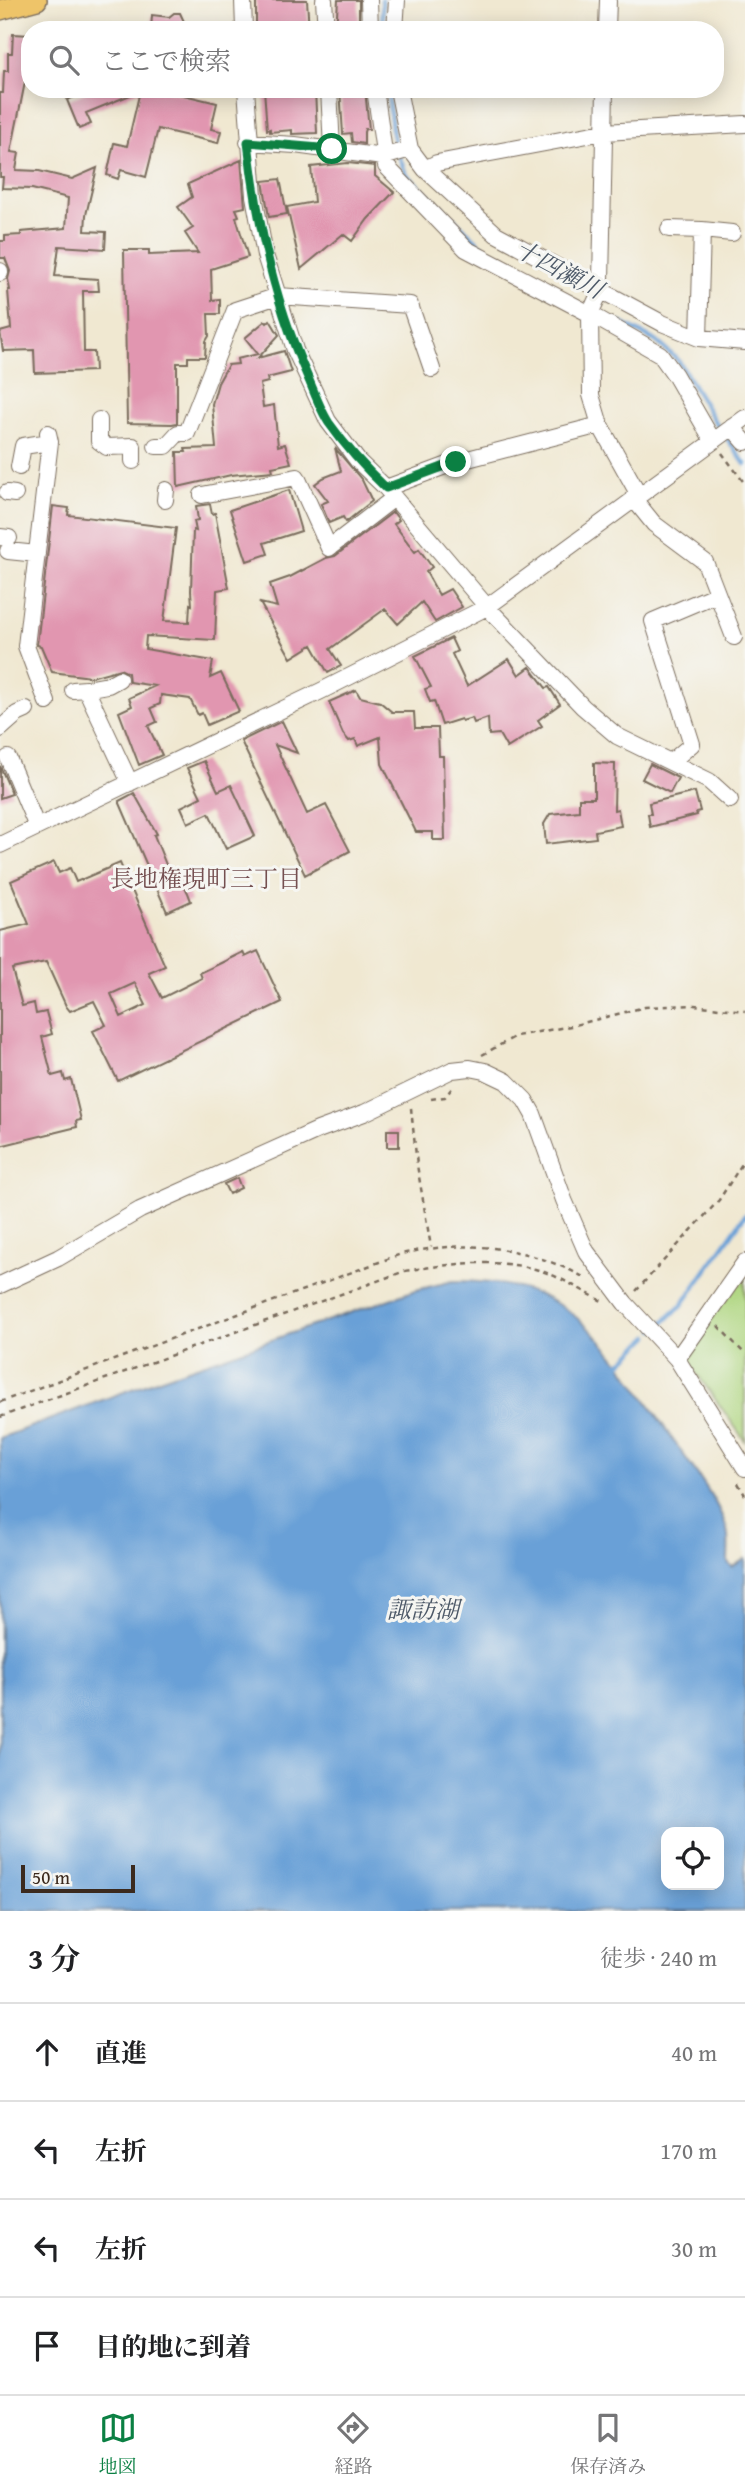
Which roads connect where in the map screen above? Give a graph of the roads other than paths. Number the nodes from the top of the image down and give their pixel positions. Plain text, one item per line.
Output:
1 (37, 0) edge
2 (243, 0) edge
3 (324, 0) edge
4 (369, 0) edge
5 (397, 0) edge
6 (608, 0) edge
7 (0, 10) edge
8 (244, 21) edge
9 (325, 21) edge
10 (370, 21) edge
11 (396, 21) edge
12 (607, 21) edge
13 (246, 98) edge
14 (329, 98) edge
15 (376, 98) edge
16 (399, 98) edge
17 (605, 98) edge
18 (745, 124) edge
19 (604, 132) junction
20 (248, 142) junction
21 (332, 149) junction
22 (408, 150) junction
23 (386, 156) junction
24 (425, 169) junction
25 (485, 228) junction
26 (669, 229) dead end
27 (702, 230) junction
28 (732, 233) dead end
29 (468, 247) junction
30 (598, 291) junction
31 (278, 296) junction
32 (590, 312) junction
33 (699, 338) junction
34 (745, 342) edge
35 (432, 369) dead end
36 (99, 420) dead end
37 (736, 424) edge
38 (600, 425) junction
39 (714, 440) junction
40 (745, 442) edge
41 (163, 449) dead end
42 (133, 461) dead end
43 (19, 467) dead end
44 (390, 493) junction
45 (202, 495) dead end
46 (636, 496) junction
47 (6, 542) edge
48 (37, 554) junction
49 (717, 594) junction
50 (487, 607) junction
51 (734, 637) dead end
52 (119, 679) dead end
53 (47, 702) dead end
54 (21, 709) dead end
55 (0, 729) edge
56 (8, 758) dead end
57 (671, 762) junction
58 (130, 783) junction
59 (730, 800) dead end
60 (37, 827) junction
61 (0, 845) edge
62 (745, 1262) edge
63 (0, 1285) edge
64 (673, 1355) junction
65 (745, 1468) edge

1 - 7 main road
2 - 8 street
3 - 9 street
4 - 10 street
5 - 11 street
6 - 12 street
13 - 20 street
14 - 21 street
15 - 23 street
16 - 22 street
17 - 19 street
18 - 19 street
19 - 24 street
19 - 30 street
20 - 21 street
20 - 31 street
21 - 23 street
22 - 23 street
22 - 24 street
23 - 29 street
24 - 25 street
25 - 29 street
25 - 30 street
26 - 27 street
27 - 28 street
27 - 33 street
29 - 32 street
30 - 32 street
30 - 33 street
31 - 35 street
31 - 41 street
31 - 44 street
32 - 38 street
32 - 39 street
33 - 34 street
36 - 42 street
37 - 39 street
37 - 40 street
38 - 44 street
38 - 46 street
39 - 46 street
43 - 48 street
44 - 45 street
44 - 50 street
46 - 49 street
46 - 50 street
47 - 48 street
48 - 53 street
49 - 51 street
49 - 57 street
50 - 57 street
50 - 58 street
52 - 58 street
54 - 55 street
56 - 60 street
57 - 59 street
58 - 60 street
60 - 61 street
62 - 64 street
63 - 64 street
64 - 65 street

